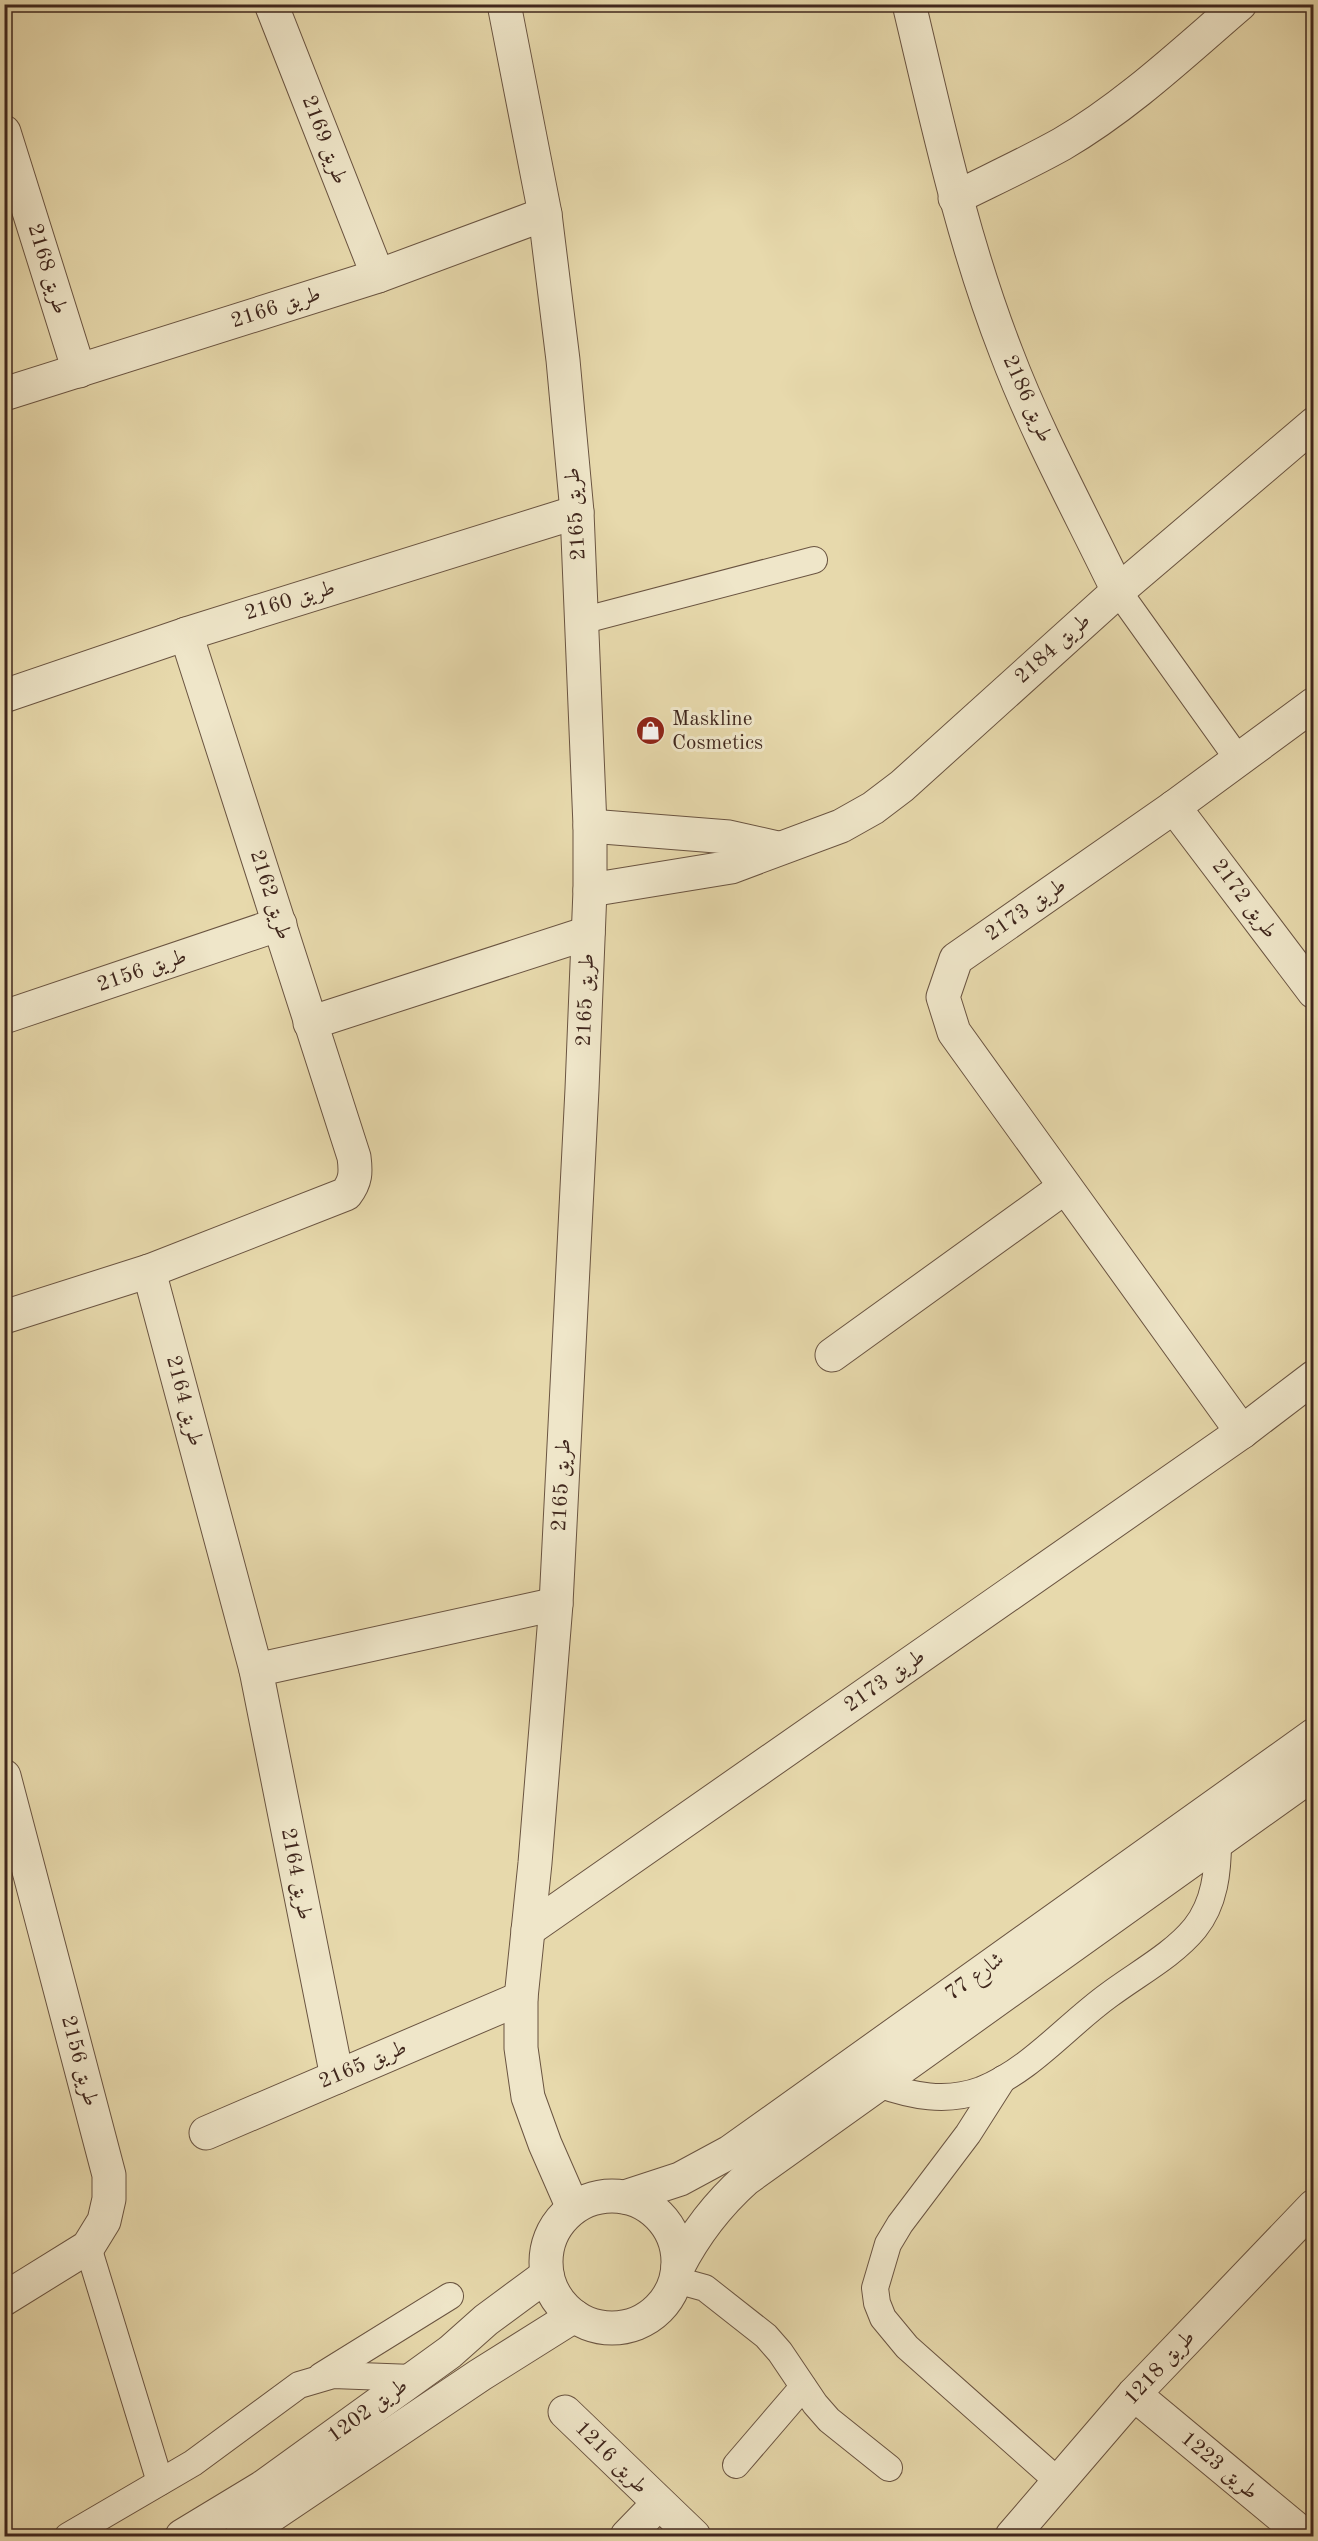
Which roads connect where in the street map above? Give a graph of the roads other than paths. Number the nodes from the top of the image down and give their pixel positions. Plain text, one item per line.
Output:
1 (271, 4) edge
2 (504, 4) edge
3 (909, 4) edge
4 (1240, 4) edge
5 (5, 133) edge
6 (955, 198) junction
7 (545, 213) junction
8 (378, 276) junction
9 (78, 371) junction
10 (4, 394) edge
11 (1312, 431) edge
12 (577, 512) junction
13 (814, 560) dead end
14 (1118, 591) junction
15 (581, 621) junction
16 (186, 634) junction
17 (4, 696) edge
18 (1314, 704) edge
19 (1238, 759) junction
20 (1174, 807) junction
21 (590, 826) junction
22 (778, 848) junction
23 (590, 890) junction
24 (279, 924) junction
25 (588, 933) junction
26 (1314, 992) edge
27 (4, 1017) edge
28 (309, 1023) junction
29 (1065, 1187) junction
30 (149, 1271) junction
31 (4, 1317) edge
32 (832, 1356) dead end
33 (1314, 1377) edge
34 (1242, 1432) junction
35 (556, 1604) junction
36 (256, 1670) junction
37 (1314, 1735) edge
38 (1314, 1773) edge
39 (4, 1776) edge
40 (1218, 1841) junction
41 (528, 1930) junction
42 (521, 1998) junction
43 (337, 2077) junction
44 (1003, 2079) junction
45 (879, 2084) junction
46 (206, 2133) dead end
47 (625, 2197) junction
48 (1314, 2206) edge
49 (573, 2208) junction
50 (88, 2247) junction
51 (677, 2273) junction
52 (547, 2275) junction
53 (450, 2296) dead end
54 (4, 2300) edge
55 (574, 2316) junction
56 (413, 2378) junction
57 (315, 2379) junction
58 (803, 2387) junction
59 (1134, 2394) junction
60 (565, 2412) dead end
61 (736, 2465) dead end
62 (889, 2468) dead end
63 (160, 2482) junction
64 (1059, 2482) junction
65 (658, 2504) junction
66 (1022, 2533) edge
67 (68, 2536) edge
68 (182, 2536) edge
69 (241, 2536) edge
70 (627, 2536) edge
71 (694, 2536) edge
72 (1305, 2536) edge

1 - 8 street, طريق 2169
2 - 7 street, طريق 2165
3 - 6 street, طريق 2186
4 - 6 street
5 - 9 street, طريق 2168
6 - 14 street, طريق 2186
7 - 8 street, طريق 2166
7 - 12 street, طريق 2165
8 - 9 street, طريق 2166
9 - 10 street, طريق 2166
11 - 14 street, طريق 2184
12 - 15 street, طريق 2165
12 - 16 street, طريق 2160
13 - 15 lane
14 - 19 lane
14 - 22 street, طريق 2184
15 - 21 street, طريق 2165
16 - 17 street, طريق 2160
16 - 24 street, طريق 2162
18 - 19 street, طريق 2173
19 - 20 street, طريق 2173
20 - 26 street, طريق 2172
20 - 29 street, طريق 2173
21 - 22 street, طريق 2184
21 - 23 street, طريق 2165
22 - 23 street, طريق 2184
23 - 25 street, طريق 2165
24 - 27 street, طريق 2156
24 - 28 street, طريق 2162
25 - 28 street
25 - 35 street, طريق 2165
28 - 30 street, طريق 2162
29 - 32 street
29 - 34 street, طريق 2173
30 - 31 street
30 - 36 street, طريق 2164
33 - 34 street, طريق 2173
34 - 41 street, طريق 2173
35 - 36 street
35 - 41 street, طريق 2165
36 - 43 street, طريق 2164
37 - 47 street, شارع 77
38 - 40 street, شارع 77
39 - 50 street, طريق 2156
40 - 44 lane
40 - 45 street, شارع 77
41 - 42 street, طريق 2165
42 - 43 street, طريق 2165
42 - 49 street, طريق 2165
43 - 46 street, طريق 2165
44 - 45 lane
44 - 64 lane
45 - 51 street, شارع 77
47 - 49 street
47 - 51 street
48 - 59 street, طريق 1218
49 - 52 street
50 - 54 street, طريق 2156
50 - 63 lane
51 - 55 street
51 - 58 lane
52 - 55 street
52 - 56 street, طريق 1202
53 - 57 lane
55 - 69 street, طريق 1202
56 - 57 lane
56 - 68 street, طريق 1202
57 - 63 lane
58 - 61 lane
58 - 62 lane
59 - 64 street, طريق 1218
59 - 72 street, طريق 1223
60 - 65 street, طريق 1216
63 - 67 lane
64 - 66 street, طريق 1218
65 - 70 street, طريق 1216
65 - 71 street, طريق 1216

